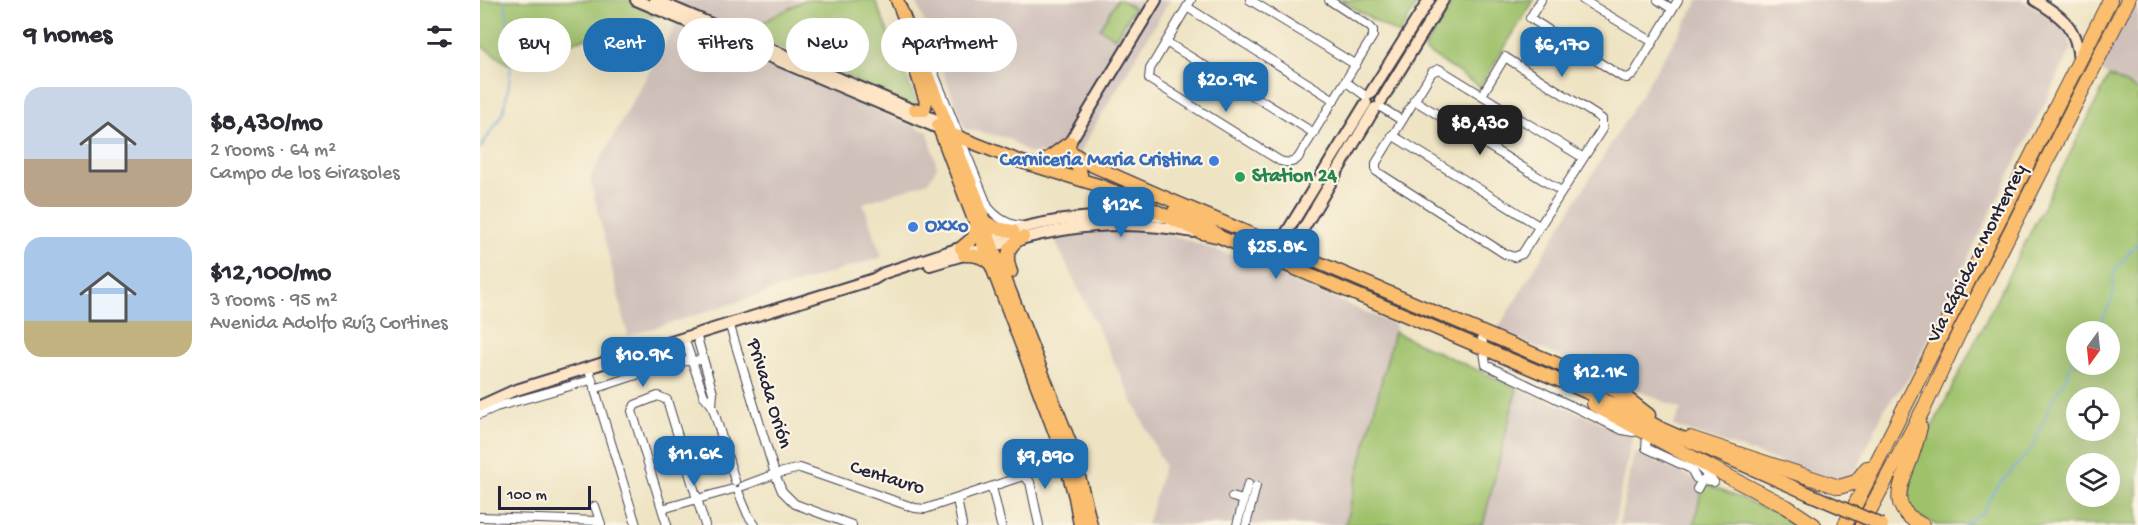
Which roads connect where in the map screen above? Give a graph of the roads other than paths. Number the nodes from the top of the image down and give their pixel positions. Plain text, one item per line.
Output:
1 (636, 0) edge
2 (892, 0) edge
3 (897, 0) edge
4 (1156, 0) edge
5 (1250, 0) edge
6 (1329, 0) edge
7 (1429, 0) edge
8 (1443, 0) edge
9 (1542, 0) edge
10 (1583, 0) edge
11 (1658, 0) edge
12 (1678, 0) edge
13 (2035, 0) edge
14 (2110, 0) edge
15 (2128, 0) edge
16 (652, 2) edge
17 (1189, 4) edge
18 (1672, 9) junction
19 (899, 18) edge
20 (1166, 42) junction
21 (1653, 42) junction
22 (2079, 61) junction
23 (1356, 65) junction
24 (916, 72) edge
25 (922, 72) edge
26 (1346, 82) junction
27 (1482, 94) junction
28 (1334, 100) junction
29 (1414, 100) junction
30 (1373, 101) junction
31 (915, 110) junction
32 (1401, 120) junction
33 (948, 129) junction
34 (1314, 133) junction
35 (1392, 135) junction
36 (1066, 147) junction
37 (1582, 157) junction
38 (1043, 162) junction
39 (1081, 174) junction
40 (1561, 191) junction
41 (1173, 201) junction
42 (1151, 202) junction
43 (1168, 217) junction
44 (1191, 219) junction
45 (980, 222) junction
46 (1539, 226) junction
47 (1020, 233) junction
48 (1202, 233) junction
49 (1220, 237) junction
50 (987, 243) junction
51 (1285, 247) junction
52 (962, 251) junction
53 (1274, 264) junction
54 (996, 266) junction
55 (1403, 299) junction
56 (1382, 307) junction
57 (729, 323) junction
58 (1481, 332) junction
59 (696, 334) junction
60 (684, 338) junction
61 (1484, 352) junction
62 (1537, 355) junction
63 (703, 360) junction
64 (693, 362) junction
65 (1040, 365) junction
66 (588, 368) junction
67 (593, 385) junction
68 (1594, 404) junction
69 (712, 405) junction
70 (480, 406) edge
71 (1925, 406) junction
72 (480, 414) edge
73 (1690, 438) joint
74 (1689, 456) junction
75 (1880, 457) junction
76 (775, 474) junction
77 (1696, 478) dead end
78 (737, 487) junction
79 (992, 487) junction
80 (1697, 489) dead end
81 (1806, 495) junction
82 (1232, 497) dead end
83 (698, 499) junction
84 (957, 500) junction
85 (1244, 500) junction
86 (595, 506) dead end
87 (662, 509) junction
88 (480, 517) edge
89 (562, 523) edge
90 (600, 523) edge
91 (636, 525) edge
92 (667, 525) edge
93 (705, 525) edge
94 (755, 525) edge
95 (852, 525) edge
96 (962, 525) edge
97 (1001, 525) edge
98 (1039, 525) edge
99 (1080, 525) edge
100 (1091, 525) edge
101 (1237, 525) edge
102 (1246, 525) edge
103 (1814, 525) edge
104 (1845, 525) edge
105 (1862, 525) edge
106 (1870, 525) edge
107 (1882, 525) edge
108 (1922, 525) edge

1 - 16 main road
2 - 19 main road
3 - 33 main road
4 - 36 main road
5 - 23 street
6 - 23 street
7 - 30 main road
8 - 30 main road
9 - 21 street
10 - 21 street
11 - 18 street
12 - 18 street
13 - 22 main road
14 - 22 highway
15 - 71 highway, Vía Rápida a Monterrey
16 - 31 main road
16 - 33 main road
17 - 20 street
17 - 28 street
18 - 21 street
20 - 34 street
20 - 34 street
22 - 75 highway
23 - 26 street
24 - 31 main road
25 - 33 main road
26 - 28 street
26 - 30 street
27 - 29 street
27 - 37 street
27 - 37 street
28 - 34 street
29 - 32 street
29 - 40 street
30 - 32 street
30 - 51 main road
31 - 33 main road
32 - 35 street
33 - 38 main road
33 - 43 main road
33 - 45 main road
33 - 47 street
35 - 46 street
35 - 46 street
36 - 38 main road
36 - 39 main road
36 - 41 main road
37 - 40 street
38 - 39 main road
39 - 42 main road
40 - 46 street
41 - 42 main road
41 - 51 main road
42 - 44 main road
43 - 44 main road
43 - 47 main road
43 - 48 main road
44 - 49 main road
45 - 47 main road
45 - 50 main road
45 - 52 main road
47 - 48 main road
47 - 50 main road
47 - 54 main road
47 - 65 main road
48 - 49 main road
48 - 53 main road
49 - 53 main road
50 - 52 main road
50 - 54 main road
51 - 53 main road
51 - 55 main road
52 - 54 main road
52 - 57 main road
53 - 56 main road
53 - 61 main road
54 - 65 main road
54 - 99 main road
55 - 56 main road
55 - 58 main road
56 - 61 main road
57 - 59 main road
57 - 76 street, Privada Orión
58 - 61 street
58 - 62 main road
59 - 60 main road
59 - 63 street
60 - 64 street
60 - 66 main road
61 - 62 main road
61 - 68 main road
61 - 77 street
61 - 81 main road
62 - 73 main road
63 - 64 street
63 - 69 street
64 - 67 street
64 - 69 street
65 - 100 main road
66 - 67 street
66 - 70 main road
67 - 72 street
67 - 91 street
68 - 74 highway
68 - 81 main road
69 - 78 street
71 - 105 highway, Vía Rápida a Monterrey
71 - 108 highway
73 - 75 highway
74 - 80 street
74 - 103 highway
75 - 104 highway
76 - 78 street, Centauro
76 - 84 street, Centauro
76 - 95 street, Privada Orión
78 - 83 street, Centauro
78 - 94 street
79 - 84 street, Centauro
79 - 97 street
79 - 98 street, Centauro
81 - 106 main road
81 - 107 main road, bridge
82 - 85 street
83 - 87 street, Centauro
83 - 87 street
83 - 93 street
84 - 96 street
85 - 101 street
85 - 102 street
86 - 90 street
87 - 92 street
88 - 89 street
89 - 90 street

